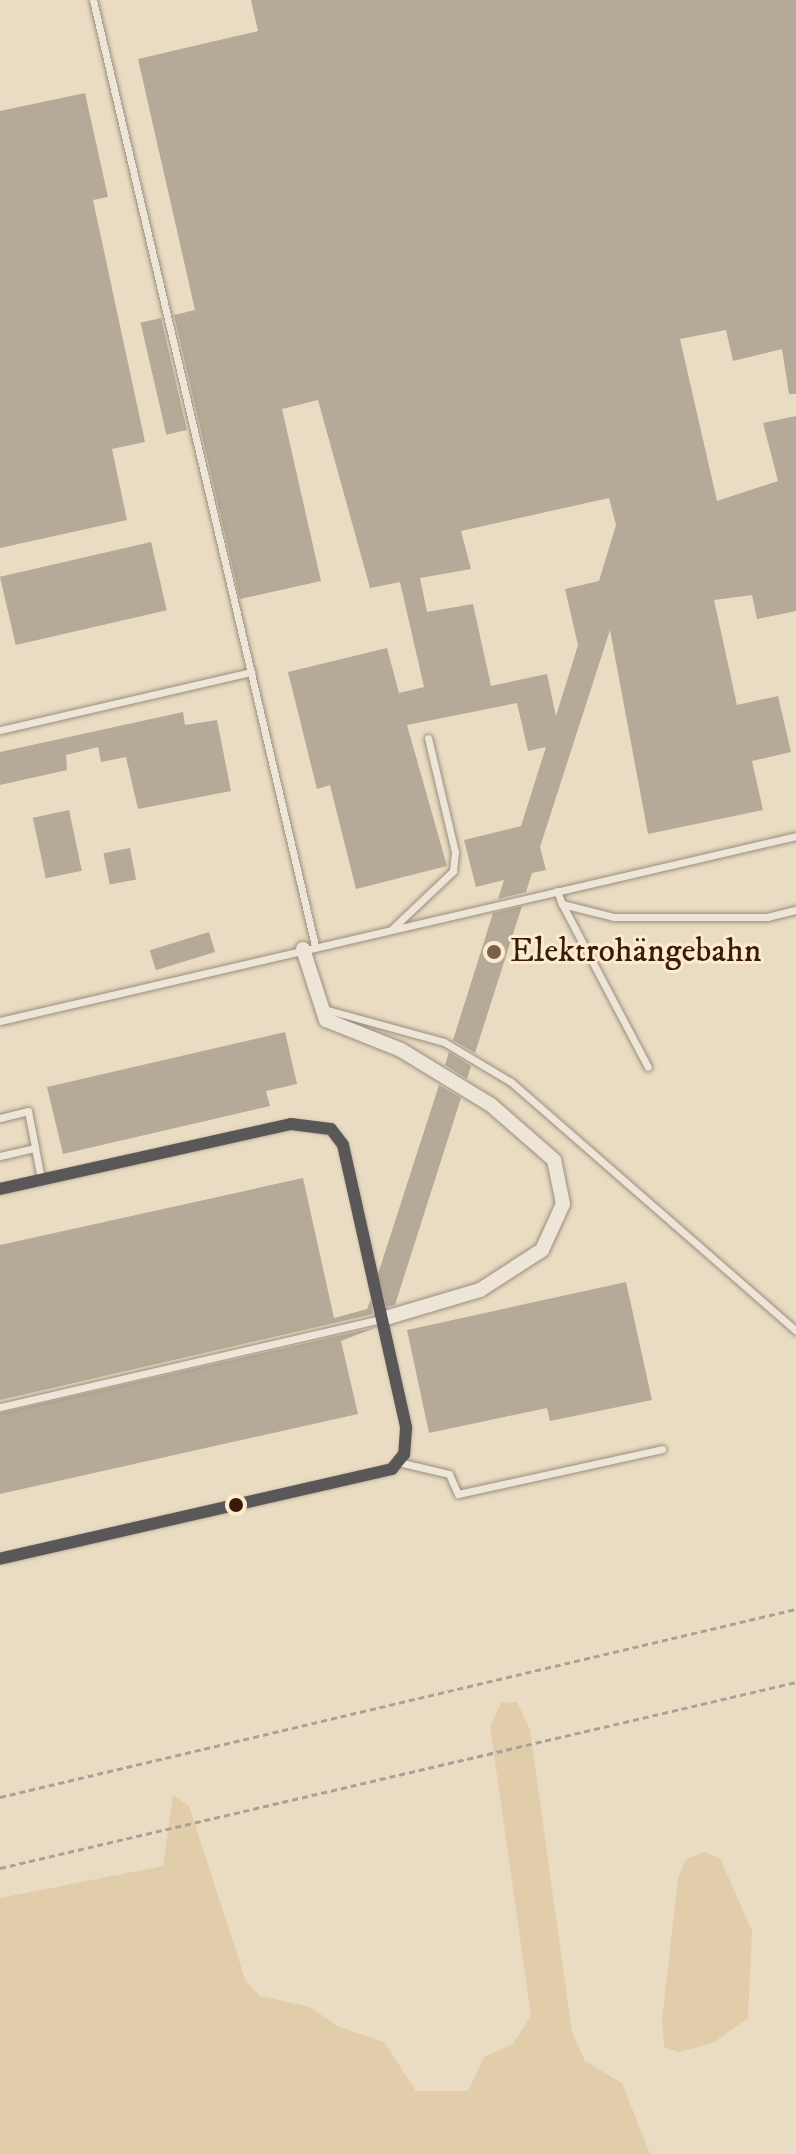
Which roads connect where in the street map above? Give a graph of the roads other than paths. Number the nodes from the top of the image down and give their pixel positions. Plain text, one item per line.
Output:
1 (93, 0) edge
2 (251, 672) junction
3 (0, 730) edge
4 (428, 738) dead end
5 (796, 836) edge
6 (557, 891) junction
7 (562, 904) junction
8 (796, 910) edge
9 (392, 929) junction
10 (309, 947) junction
11 (319, 1008) junction
12 (0, 1021) edge
13 (648, 1067) dead end
14 (0, 1118) edge
15 (35, 1148) junction
16 (0, 1156) edge
17 (41, 1180) junction
18 (0, 1189) edge
19 (382, 1319) junction
20 (795, 1330) edge
21 (0, 1407) edge
22 (662, 1449) dead end
23 (398, 1462) junction
24 (0, 1559) edge

1 - 2 lane
2 - 3 lane
2 - 10 lane
4 - 9 lane
5 - 6 lane
6 - 7 lane
6 - 9 lane
7 - 8 lane
7 - 13 lane
9 - 10 lane
10 - 11 street
10 - 12 lane
11 - 19 street
11 - 20 lane
14 - 15 lane
15 - 16 lane
15 - 17 lane
17 - 18 lane
17 - 19 lane
19 - 21 lane
19 - 23 lane
22 - 23 lane
23 - 24 lane

